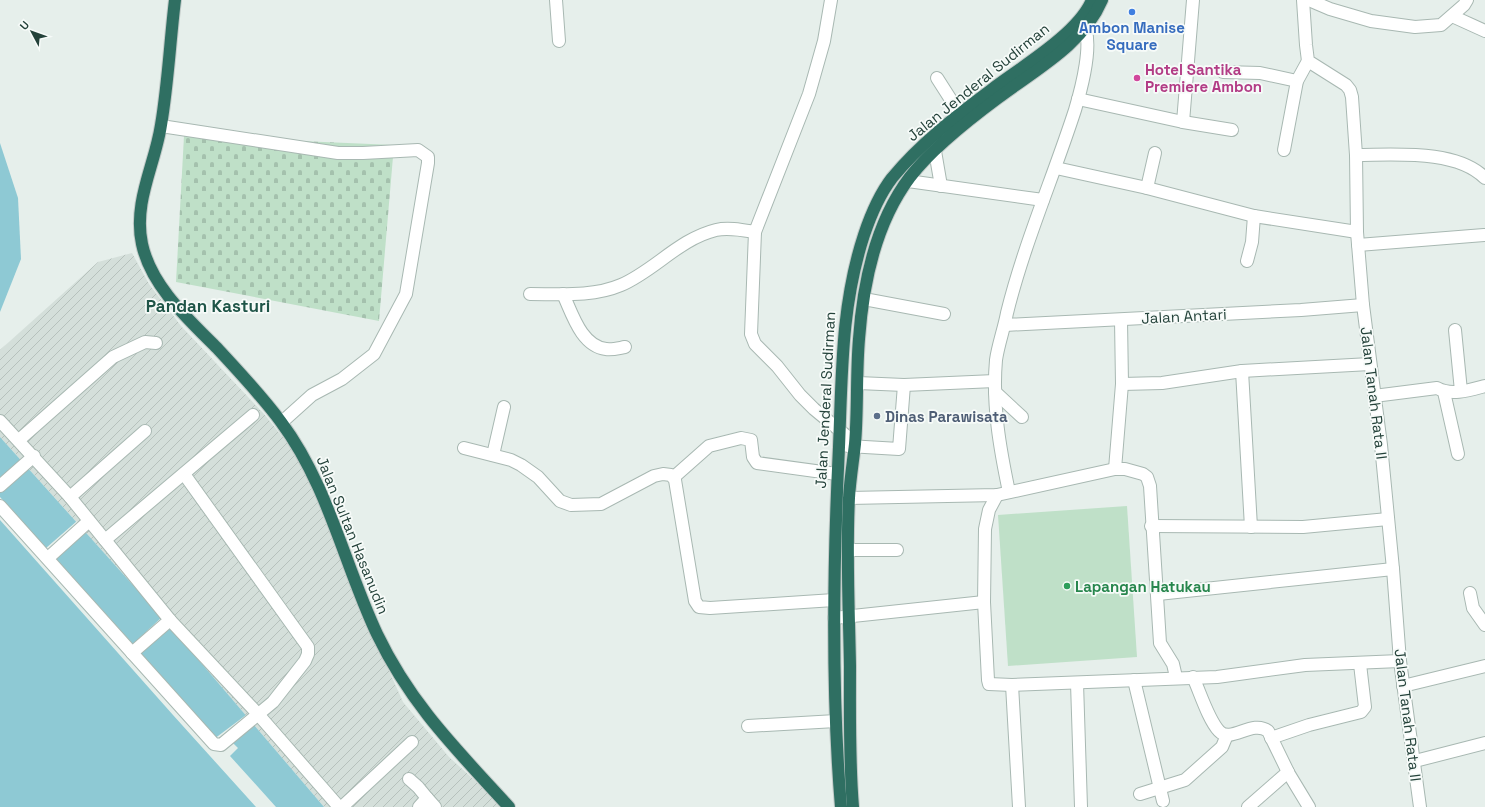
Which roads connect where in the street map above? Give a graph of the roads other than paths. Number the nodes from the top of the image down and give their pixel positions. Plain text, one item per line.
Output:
1 (175, 0) edge
2 (556, 0) edge
3 (831, 0) edge
4 (1092, 0) edge
5 (1102, 0) edge
6 (1194, 0) edge
7 (1467, 0) edge
8 (1311, 1) edge
9 (1452, 16) junction
10 (1083, 24) junction
11 (1485, 30) edge
12 (559, 42) dead end
13 (1308, 61) junction
14 (1223, 72) dead end
15 (937, 78) dead end
16 (1297, 80) junction
17 (1078, 99) junction
18 (960, 114) junction
19 (1183, 122) junction
20 (161, 126) junction
21 (1232, 130) dead end
22 (1284, 150) dead end
23 (935, 151) junction
24 (1155, 153) dead end
25 (1356, 155) junction
26 (1056, 168) junction
27 (1485, 178) edge
28 (908, 181) junction
29 (941, 186) junction
30 (1147, 188) junction
31 (1043, 200) junction
32 (1254, 216) junction
33 (755, 232) junction
34 (1357, 232) junction
35 (1484, 235) dead end
36 (1358, 245) junction
37 (1247, 261) dead end
38 (530, 294) dead end
39 (563, 294) junction
40 (864, 299) junction
41 (1363, 305) junction
42 (944, 314) dead end
43 (1121, 320) junction
44 (1004, 325) junction
45 (1455, 330) dead end
46 (156, 343) dead end
47 (625, 347) dead end
48 (1370, 364) junction
49 (1242, 371) junction
50 (858, 383) junction
51 (1122, 384) junction
52 (904, 385) junction
53 (1485, 386) edge
54 (995, 387) junction
55 (1461, 391) junction
56 (1444, 392) junction
57 (1374, 396) junction
58 (504, 407) dead end
59 (253, 415) dead end
60 (1022, 417) dead end
61 (0, 421) edge
62 (282, 422) junction
63 (839, 429) junction
64 (145, 431) dead end
65 (19, 440) junction
66 (855, 445) junction
67 (839, 446) junction
68 (464, 448) dead end
69 (1458, 454) dead end
70 (493, 455) junction
71 (34, 456) junction
72 (1115, 469) junction
73 (184, 474) junction
74 (837, 474) junction
75 (674, 477) junction
76 (0, 486) edge
77 (1009, 492) junction
78 (997, 495) junction
79 (70, 498) junction
80 (849, 498) junction
81 (0, 506) edge
82 (1388, 519) junction
83 (89, 521) junction
84 (1151, 526) junction
85 (1251, 527) junction
86 (105, 540) junction
87 (848, 550) junction
88 (897, 550) dead end
89 (48, 558) junction
90 (1393, 569) junction
91 (1470, 593) dead end
92 (1158, 594) junction
93 (834, 600) junction
94 (984, 602) junction
95 (834, 618) junction
96 (848, 618) junction
97 (170, 620) junction
98 (1485, 625) edge
99 (132, 653) junction
100 (1400, 661) junction
101 (1360, 664) junction
102 (1485, 666) edge
103 (1176, 677) junction
104 (1194, 677) junction
105 (1134, 680) junction
106 (1077, 683) junction
107 (1012, 685) junction
108 (1403, 686) junction
109 (257, 713) junction
110 (836, 721) junction
111 (748, 726) dead end
112 (1227, 736) junction
113 (1271, 738) junction
114 (412, 742) dead end
115 (1485, 743) edge
116 (1415, 761) junction
117 (1288, 772) junction
118 (409, 779) dead end
119 (1160, 786) junction
120 (1140, 794) dead end
121 (1163, 801) dead end
122 (431, 802) edge
123 (339, 807) edge
124 (342, 807) edge
125 (419, 807) edge
126 (510, 807) edge
127 (841, 807) edge
128 (853, 807) edge
129 (1019, 807) edge
130 (1081, 807) edge
131 (1248, 807) edge
132 (1309, 807) edge
133 (1420, 807) edge

1 - 20 highway, Jalan Sultan Hasanudin
2 - 12 street
3 - 33 street
4 - 10 highway, Jalan Jenderal Sudirman
5 - 10 highway, Jalan Jenderal Sudirman
6 - 19 street
7 - 9 street
8 - 9 street
8 - 13 street
9 - 11 street
10 - 17 street
10 - 18 highway, Jalan Jenderal Sudirman
10 - 23 highway, Jalan Jenderal Sudirman
13 - 16 street
13 - 25 street, Jalan Tanah Rata II
14 - 16 street
15 - 18 street
16 - 22 street
17 - 19 street
17 - 26 street
18 - 63 highway, Jalan Jenderal Sudirman
19 - 21 street
20 - 62 highway, Jalan Sultan Hasanudin
20 - 62 street
23 - 28 highway, Jalan Jenderal Sudirman
23 - 29 street
24 - 30 street
25 - 27 street
25 - 34 street, Jalan Tanah Rata II
26 - 30 street
26 - 31 street
28 - 29 street
28 - 40 highway, Jalan Jenderal Sudirman
29 - 31 street
30 - 32 street
31 - 44 street
32 - 34 street
32 - 37 street
33 - 39 street
33 - 63 street
34 - 36 street, Jalan Tanah Rata II
35 - 36 street
36 - 41 street, Jalan Tanah Rata II
38 - 39 street
39 - 47 street
40 - 42 street
40 - 50 highway, Jalan Jenderal Sudirman
41 - 43 street, Jalan Antari
41 - 48 street, Jalan Tanah Rata II
43 - 44 street, Jalan Antari
43 - 51 street
44 - 54 street
45 - 55 street
46 - 65 street
48 - 49 street
48 - 57 street, Jalan Tanah Rata II
49 - 51 street
49 - 85 street
50 - 52 street
50 - 66 highway, Jalan Jenderal Sudirman
51 - 72 street
52 - 54 street
52 - 66 street
53 - 55 street
54 - 60 street
54 - 77 street
55 - 56 street
56 - 57 street
56 - 69 street
57 - 82 street, Jalan Tanah Rata II
58 - 70 street
59 - 73 street
61 - 65 street
62 - 126 highway, Jalan Sultan Hasanudin
63 - 66 street
63 - 67 highway, Jalan Jenderal Sudirman
64 - 79 street
65 - 71 street
66 - 67 street
66 - 80 highway, Jalan Jenderal Sudirman
67 - 74 highway, Jalan Jenderal Sudirman
68 - 70 street
70 - 75 street
71 - 76 street
71 - 79 street
72 - 77 street
72 - 84 street
73 - 86 street
73 - 109 street
74 - 75 street
74 - 93 highway, Jalan Jenderal Sudirman
75 - 93 street
77 - 78 street
78 - 80 street
78 - 94 street
79 - 83 street
80 - 87 highway, Jalan Jenderal Sudirman
81 - 89 street
82 - 85 street
82 - 90 street, Jalan Tanah Rata II
83 - 86 street
83 - 89 street
84 - 85 street
84 - 92 street
86 - 97 street
87 - 88 street
87 - 96 highway, Jalan Jenderal Sudirman
89 - 99 street
90 - 92 street
90 - 100 street, Jalan Tanah Rata II
91 - 98 street
92 - 103 street
93 - 95 highway, Jalan Jenderal Sudirman
94 - 96 street
94 - 107 street
95 - 96 street
95 - 110 highway, Jalan Jenderal Sudirman
96 - 128 highway, Jalan Jenderal Sudirman
97 - 99 street
97 - 109 street
99 - 109 street
100 - 101 street
100 - 108 street, Jalan Tanah Rata II
101 - 104 street
101 - 113 street
102 - 108 street
103 - 104 street
103 - 105 street
104 - 112 street
105 - 106 street
105 - 119 street
106 - 107 street
106 - 130 street
107 - 129 street
108 - 116 street, Jalan Tanah Rata II
109 - 123 street
110 - 111 street
110 - 127 highway, Jalan Jenderal Sudirman
112 - 113 street
112 - 119 street
113 - 117 street
114 - 124 street
115 - 116 street
116 - 133 street, Jalan Tanah Rata II
117 - 131 street
117 - 132 street
118 - 122 street
119 - 120 street
119 - 121 street
122 - 125 street

